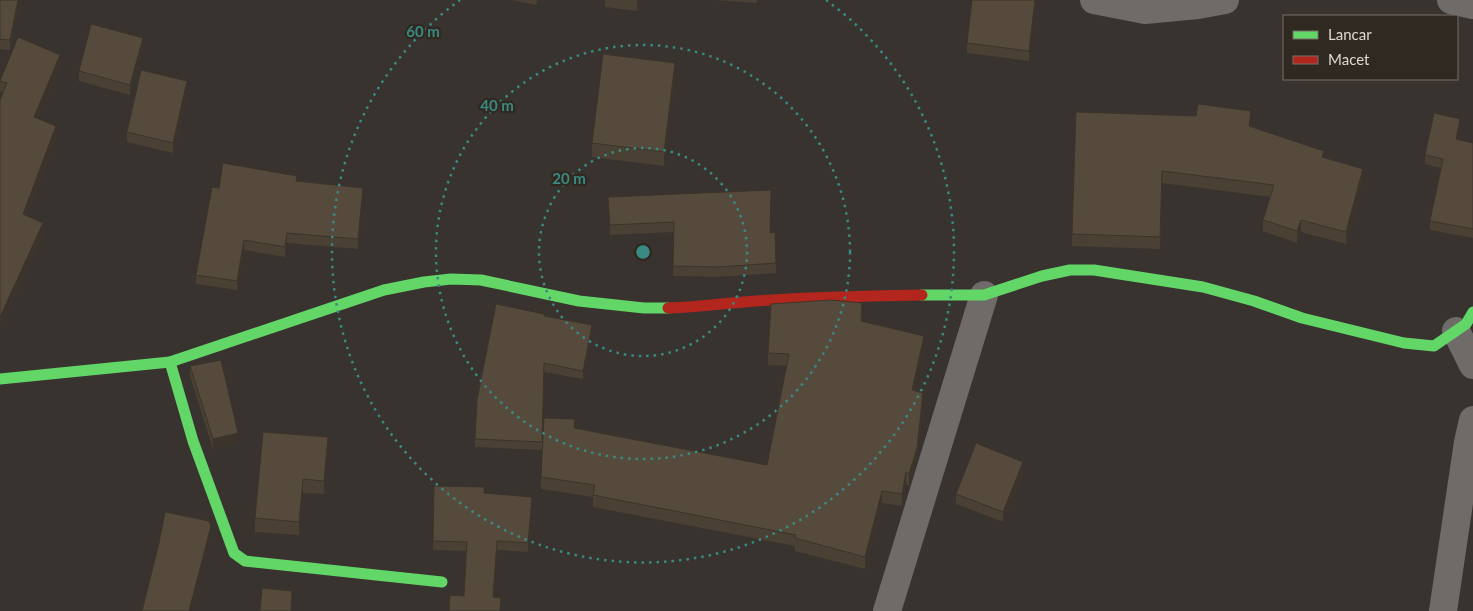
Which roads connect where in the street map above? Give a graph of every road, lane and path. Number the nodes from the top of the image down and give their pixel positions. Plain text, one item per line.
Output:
1 (1094, 0) edge
2 (1225, 0) edge
3 (1451, 0) edge
4 (1473, 5) edge
5 (984, 295) junction
6 (1464, 322) edge
7 (170, 362) junction
8 (1473, 365) edge
9 (0, 379) edge
10 (1473, 420) edge
11 (442, 582) dead end
12 (887, 611) edge
13 (1443, 611) edge

1 - 2 street
3 - 4 street
5 - 6 street
5 - 7 street
5 - 12 street
6 - 8 street
7 - 9 street
7 - 11 street
10 - 13 street

